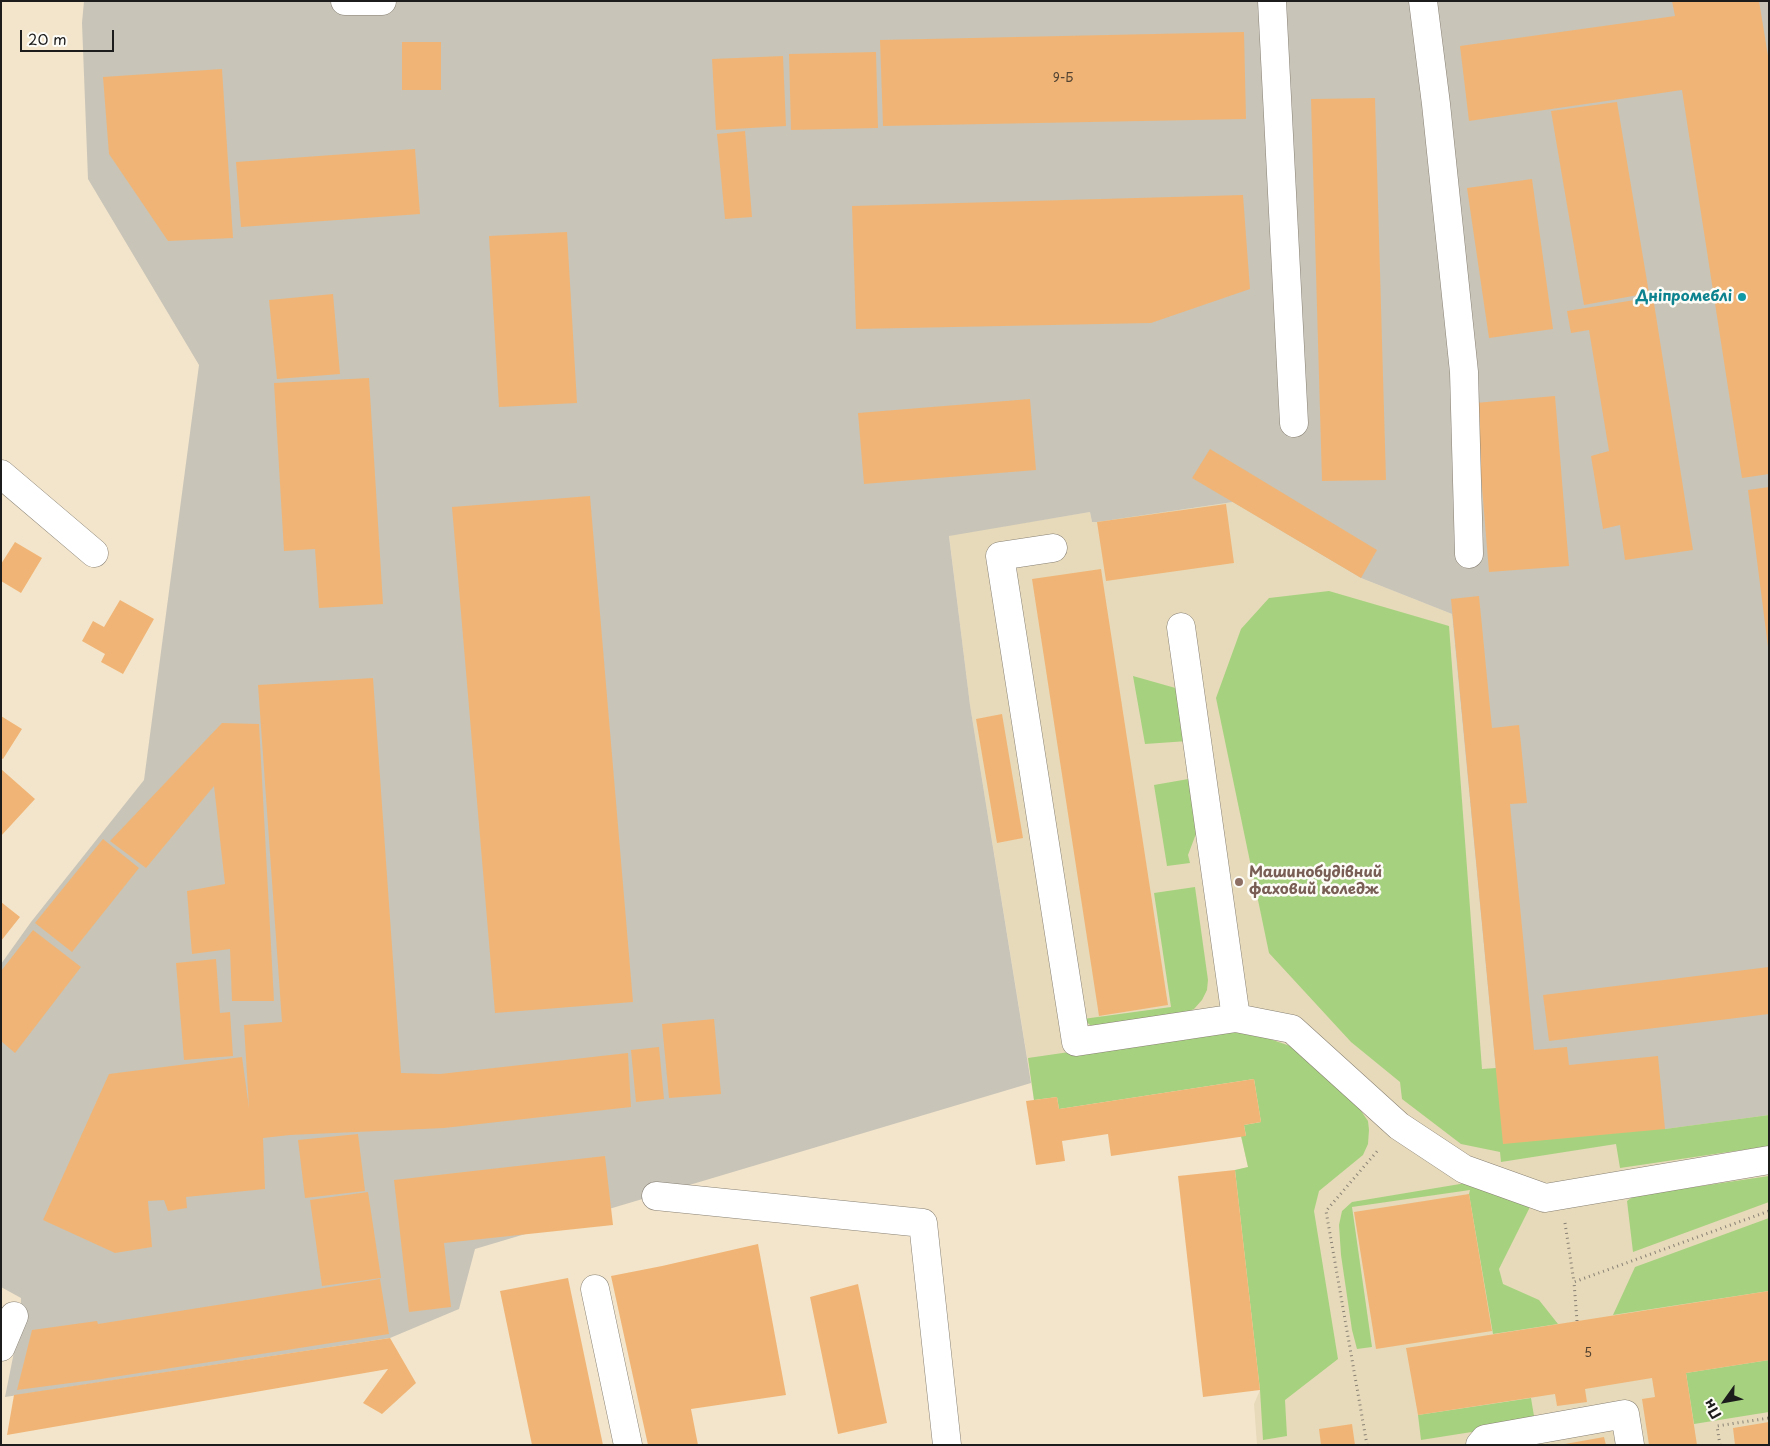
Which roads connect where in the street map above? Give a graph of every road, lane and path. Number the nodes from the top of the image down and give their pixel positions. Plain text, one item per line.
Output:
1 (345, 1) edge
2 (382, 1) edge
3 (1272, 1) edge
4 (1423, 1) edge
5 (1294, 423) dead end
6 (1, 474) edge
7 (1054, 548) dead end
8 (94, 553) dead end
9 (1468, 554) dead end
10 (1181, 627) dead end
11 (1236, 1018) junction
12 (1400, 1126) junction
13 (1769, 1160) edge
14 (1560, 1195) junction
15 (656, 1196) dead end
16 (1769, 1211) edge
17 (1574, 1282) junction
18 (595, 1290) dead end
19 (14, 1316) dead end
20 (1577, 1321) dead end
21 (1, 1347) edge
22 (1769, 1418) edge
23 (628, 1445) edge
24 (946, 1445) edge
25 (1367, 1445) edge
26 (1480, 1445) edge
27 (1630, 1445) edge
28 (1720, 1445) edge

1 - 2 street
3 - 5 street
4 - 9 street
6 - 8 street
7 - 11 street
10 - 11 street
11 - 12 street
12 - 14 street
12 - 25 path
13 - 14 street
14 - 17 path
15 - 24 street
16 - 17 path
17 - 20 path
18 - 23 street
19 - 21 street
22 - 28 path
26 - 27 street

